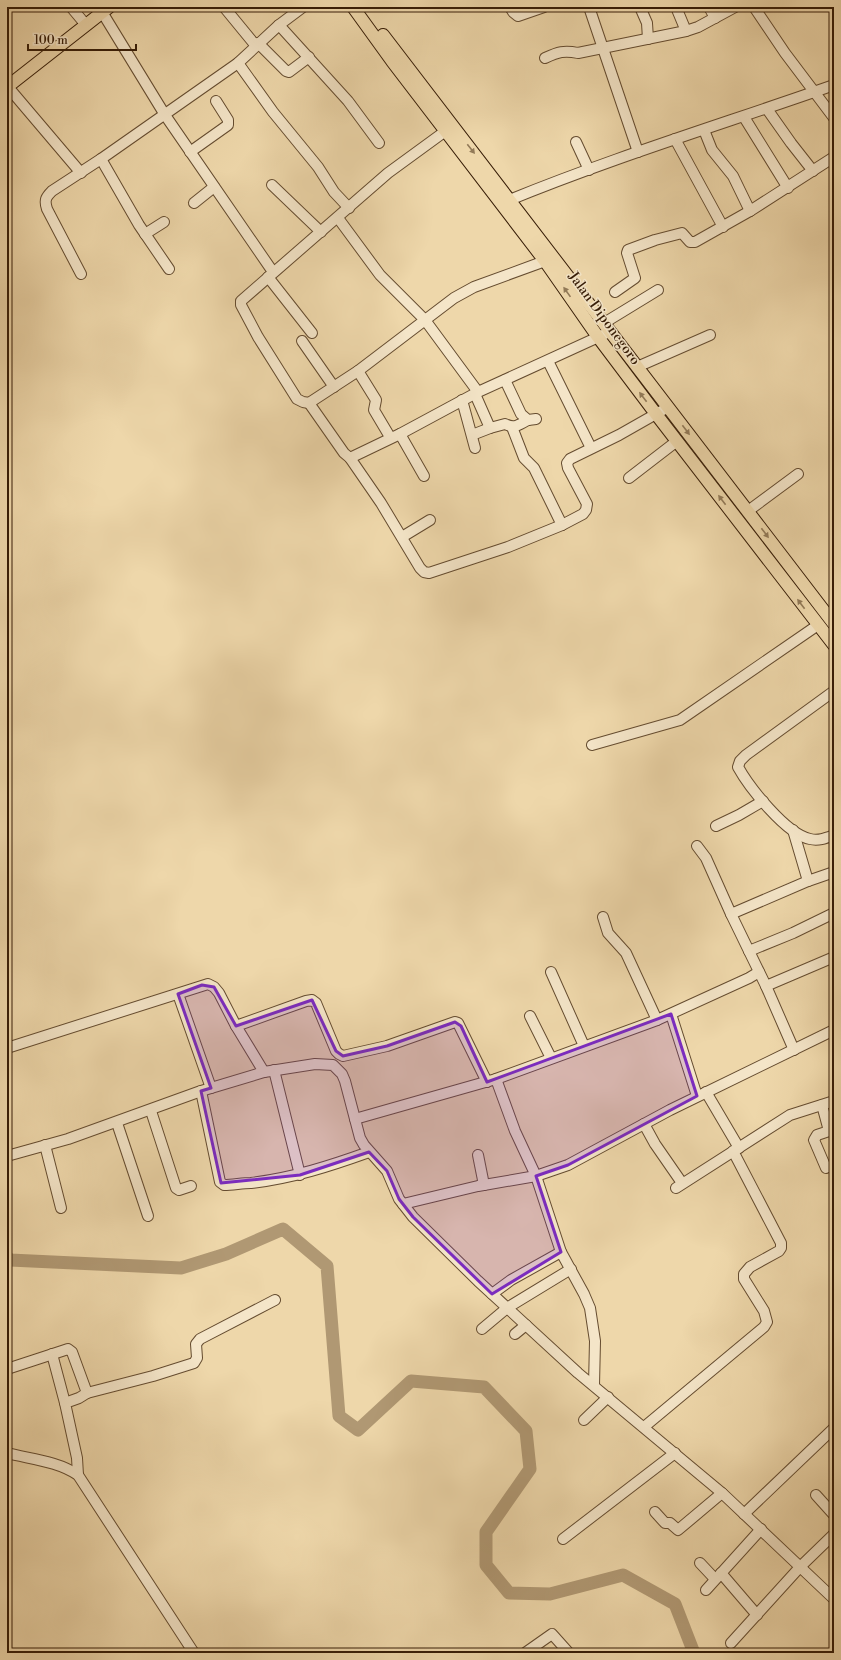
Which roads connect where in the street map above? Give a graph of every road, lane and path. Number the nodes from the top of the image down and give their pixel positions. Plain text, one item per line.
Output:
1 (71, 7) edge
2 (224, 7) edge
3 (303, 7) edge
4 (353, 7) edge
5 (362, 7) edge
6 (510, 7) edge
7 (544, 7) edge
8 (589, 7) edge
9 (640, 7) edge
10 (676, 7) edge
11 (709, 7) edge
12 (735, 7) edge
13 (754, 7) edge
14 (105, 10) edge
15 (715, 18) junction
16 (86, 25) junction
17 (279, 25) junction
18 (686, 31) junction
19 (648, 39) junction
20 (257, 45) junction
21 (602, 48) junction
22 (309, 57) junction
23 (545, 58) dead end
24 (238, 63) junction
25 (834, 85) edge
26 (7, 87) edge
27 (816, 92) junction
28 (216, 101) dead end
29 (768, 109) junction
30 (165, 115) junction
31 (744, 117) junction
32 (834, 118) edge
33 (449, 128) junction
34 (704, 130) junction
35 (675, 139) junction
36 (576, 142) dead end
37 (379, 143) dead end
38 (190, 152) junction
39 (638, 152) junction
40 (834, 157) edge
41 (101, 159) junction
42 (589, 170) junction
43 (813, 171) junction
44 (81, 173) junction
45 (272, 185) dead end
46 (214, 187) junction
47 (788, 188) junction
48 (505, 202) junction
49 (194, 204) dead end
50 (349, 208) junction
51 (750, 211) junction
52 (338, 218) junction
53 (164, 222) dead end
54 (723, 227) junction
55 (321, 232) junction
56 (145, 234) junction
57 (545, 261) junction
58 (169, 269) dead end
59 (82, 274) dead end
60 (271, 275) junction
61 (658, 290) dead end
62 (615, 292) dead end
63 (425, 320) junction
64 (607, 327) junction
65 (312, 333) dead end
66 (710, 335) dead end
67 (598, 337) junction
68 (302, 341) dead end
69 (548, 361) junction
70 (637, 367) junction
71 (358, 372) junction
72 (506, 380) junction
73 (334, 387) junction
74 (477, 393) junction
75 (462, 400) junction
76 (309, 403) junction
77 (667, 406) junction
78 (656, 414) junction
79 (490, 428) junction
80 (512, 428) junction
81 (400, 434) junction
82 (472, 435) junction
83 (390, 437) junction
84 (677, 441) junction
85 (476, 448) dead end
86 (591, 448) junction
87 (350, 458) junction
88 (798, 474) dead end
89 (424, 476) dead end
90 (629, 478) dead end
91 (748, 511) junction
92 (430, 520) dead end
93 (562, 525) junction
94 (402, 537) junction
95 (834, 624) edge
96 (818, 626) junction
97 (834, 645) edge
98 (834, 691) edge
99 (592, 745) dead end
100 (763, 801) junction
101 (716, 826) dead end
102 (793, 830) junction
103 (834, 835) edge
104 (697, 846) dead end
105 (834, 872) edge
106 (808, 881) junction
107 (834, 913) edge
108 (731, 914) junction
109 (603, 917) dead end
110 (749, 951) junction
111 (834, 956) edge
112 (551, 972) dead end
113 (758, 972) junction
114 (766, 986) junction
115 (178, 994) junction
116 (671, 1014) junction
117 (530, 1016) dead end
118 (657, 1020) junction
119 (236, 1026) junction
120 (834, 1030) edge
121 (584, 1046) junction
122 (7, 1048) edge
123 (794, 1050) junction
124 (339, 1054) junction
125 (551, 1058) junction
126 (333, 1065) junction
127 (269, 1071) junction
128 (491, 1081) junction
129 (206, 1090) junction
130 (706, 1092) junction
131 (696, 1096) junction
132 (834, 1101) edge
133 (822, 1105) junction
134 (151, 1111) junction
135 (355, 1119) junction
136 (117, 1123) junction
137 (644, 1124) junction
138 (832, 1130) edge
139 (45, 1145) junction
140 (736, 1150) junction
141 (369, 1152) junction
142 (478, 1155) dead end
143 (7, 1156) edge
144 (826, 1168) dead end
145 (300, 1175) junction
146 (536, 1176) junction
147 (484, 1185) junction
148 (191, 1186) dead end
149 (403, 1204) junction
150 (61, 1208) dead end
151 (148, 1216) dead end
152 (561, 1252) junction
153 (571, 1269) junction
154 (492, 1294) junction
155 (275, 1300) dead end
156 (507, 1308) junction
157 (526, 1325) junction
158 (482, 1329) dead end
159 (515, 1334) dead end
160 (52, 1354) junction
161 (7, 1369) edge
162 (594, 1385) junction
163 (87, 1393) junction
164 (608, 1397) junction
165 (65, 1403) junction
166 (584, 1420) dead end
167 (644, 1427) junction
168 (834, 1428) edge
169 (7, 1453) edge
170 (675, 1453) junction
171 (78, 1475) junction
172 (722, 1493) junction
173 (816, 1495) dead end
174 (655, 1512) dead end
175 (744, 1514) junction
176 (834, 1515) edge
177 (761, 1529) junction
178 (834, 1534) edge
179 (564, 1538) dead end
180 (700, 1563) dead end
181 (800, 1567) junction
182 (718, 1576) junction
183 (706, 1590) dead end
184 (834, 1599) edge
185 (757, 1615) junction
186 (731, 1643) dead end
187 (194, 1653) edge
188 (525, 1653) edge
189 (569, 1653) edge

1 - 16 street
2 - 20 street
3 - 17 street
4 - 33 main road, Jalan Diponegoro
5 - 33 main road, Jalan Diponegoro
6 - 7 street
8 - 21 street
9 - 19 street
10 - 18 street
11 - 15 street
12 - 15 street
13 - 27 street
14 - 16 main road
14 - 30 street
15 - 18 street
16 - 26 main road
17 - 20 street
17 - 22 street
18 - 19 street
19 - 21 street
20 - 22 street
20 - 24 street
21 - 23 street
21 - 39 street
22 - 37 street
24 - 30 street
24 - 50 street
25 - 27 street
26 - 44 street
27 - 29 street
27 - 32 street
28 - 38 street
29 - 31 street
29 - 43 street
30 - 38 street
30 - 41 street
31 - 34 street
31 - 47 street
33 - 48 main road, Jalan Diponegoro
33 - 50 street
34 - 35 street
34 - 51 street
35 - 39 street
35 - 54 street
36 - 42 street
38 - 46 street
39 - 42 street
40 - 43 street
41 - 44 street
41 - 56 street
42 - 48 street
43 - 47 street
44 - 59 street
45 - 55 street
46 - 49 street
46 - 60 street
47 - 51 street
48 - 57 main road, Jalan Diponegoro
48 - 64 main road, Jalan Diponegoro
50 - 52 street
51 - 54 street
52 - 55 street
52 - 63 street
53 - 56 street
54 - 62 street
55 - 60 street
56 - 58 street
57 - 63 street
67 -> 57 main road, Jalan Diponegoro
60 - 65 street
60 - 76 street
61 - 64 street
63 - 71 street
63 - 74 street
64 - 67 street
64 - 70 main road, Jalan Diponegoro
66 - 70 street
67 - 69 street
78 -> 67 main road, Jalan Diponegoro
68 - 73 street
69 - 72 street
69 - 86 street
70 - 77 main road, Jalan Diponegoro
71 - 73 street
71 - 83 street
72 - 74 street
72 - 80 street
73 - 76 street
74 - 75 street
74 - 79 street
75 - 81 street
75 - 82 street
76 - 87 street
77 - 78 street
77 -> 91 main road, Jalan Diponegoro
78 - 84 main road, Jalan Diponegoro
78 - 86 street
79 - 80 street
79 - 82 street
80 - 93 street
81 - 83 street
81 - 89 street
82 - 85 street
83 - 87 street
84 - 90 street
96 -> 84 main road, Jalan Diponegoro
86 - 93 street
87 - 94 street
88 - 91 street
91 -> 95 main road, Jalan Diponegoro
92 - 94 street
93 - 94 street
96 - 97 main road, Jalan Diponegoro
96 - 99 street
98 - 100 street
100 - 101 street
100 - 102 street
102 - 103 street
102 - 106 street
104 - 108 street
105 - 106 street
106 - 108 street
107 - 110 street
108 - 110 street
109 - 118 street
110 - 113 street
111 - 114 street
112 - 121 street
113 - 114 street
113 - 116 street
114 - 123 street
115 - 119 street
115 - 122 street
115 - 129 street
116 - 118 street
116 - 131 street
117 - 125 street
118 - 121 street
119 - 124 street
119 - 127 street
120 - 123 street
121 - 125 street
123 - 130 street
124 - 126 street
124 - 128 street
125 - 128 street
126 - 127 street
126 - 135 street
127 - 129 street
127 - 145 street
128 - 135 street
128 - 146 street
129 - 134 street
129 - 145 street
130 - 131 street
130 - 140 street
131 - 137 street
132 - 133 street
133 - 138 street
133 - 140 street
134 - 136 street
134 - 148 street
135 - 141 street
136 - 139 street
136 - 151 street
137 - 140 street
137 - 146 street
138 - 144 street
139 - 143 street
139 - 150 street
140 - 167 street
141 - 145 street
141 - 149 street
142 - 147 street
146 - 147 street
146 - 152 street
147 - 149 street
149 - 154 street
152 - 153 street
152 - 154 street
153 - 156 street
153 - 162 street
154 - 156 street
155 - 163 street
156 - 157 street
156 - 158 street
157 - 159 street
157 - 162 street
160 - 161 street
160 - 163 street
160 - 165 street
162 - 164 street
163 - 165 street
164 - 166 street
164 - 167 street
165 - 171 street
167 - 170 street
168 - 175 street
169 - 171 street
170 - 172 street
170 - 179 street
171 - 187 street
172 - 174 street
172 - 175 street
173 - 176 street
175 - 177 street
177 - 181 street
177 - 182 street
178 - 181 street
180 - 182 street
181 - 184 street
181 - 185 street
182 - 183 street
182 - 185 street
185 - 186 street
188 - 189 street

